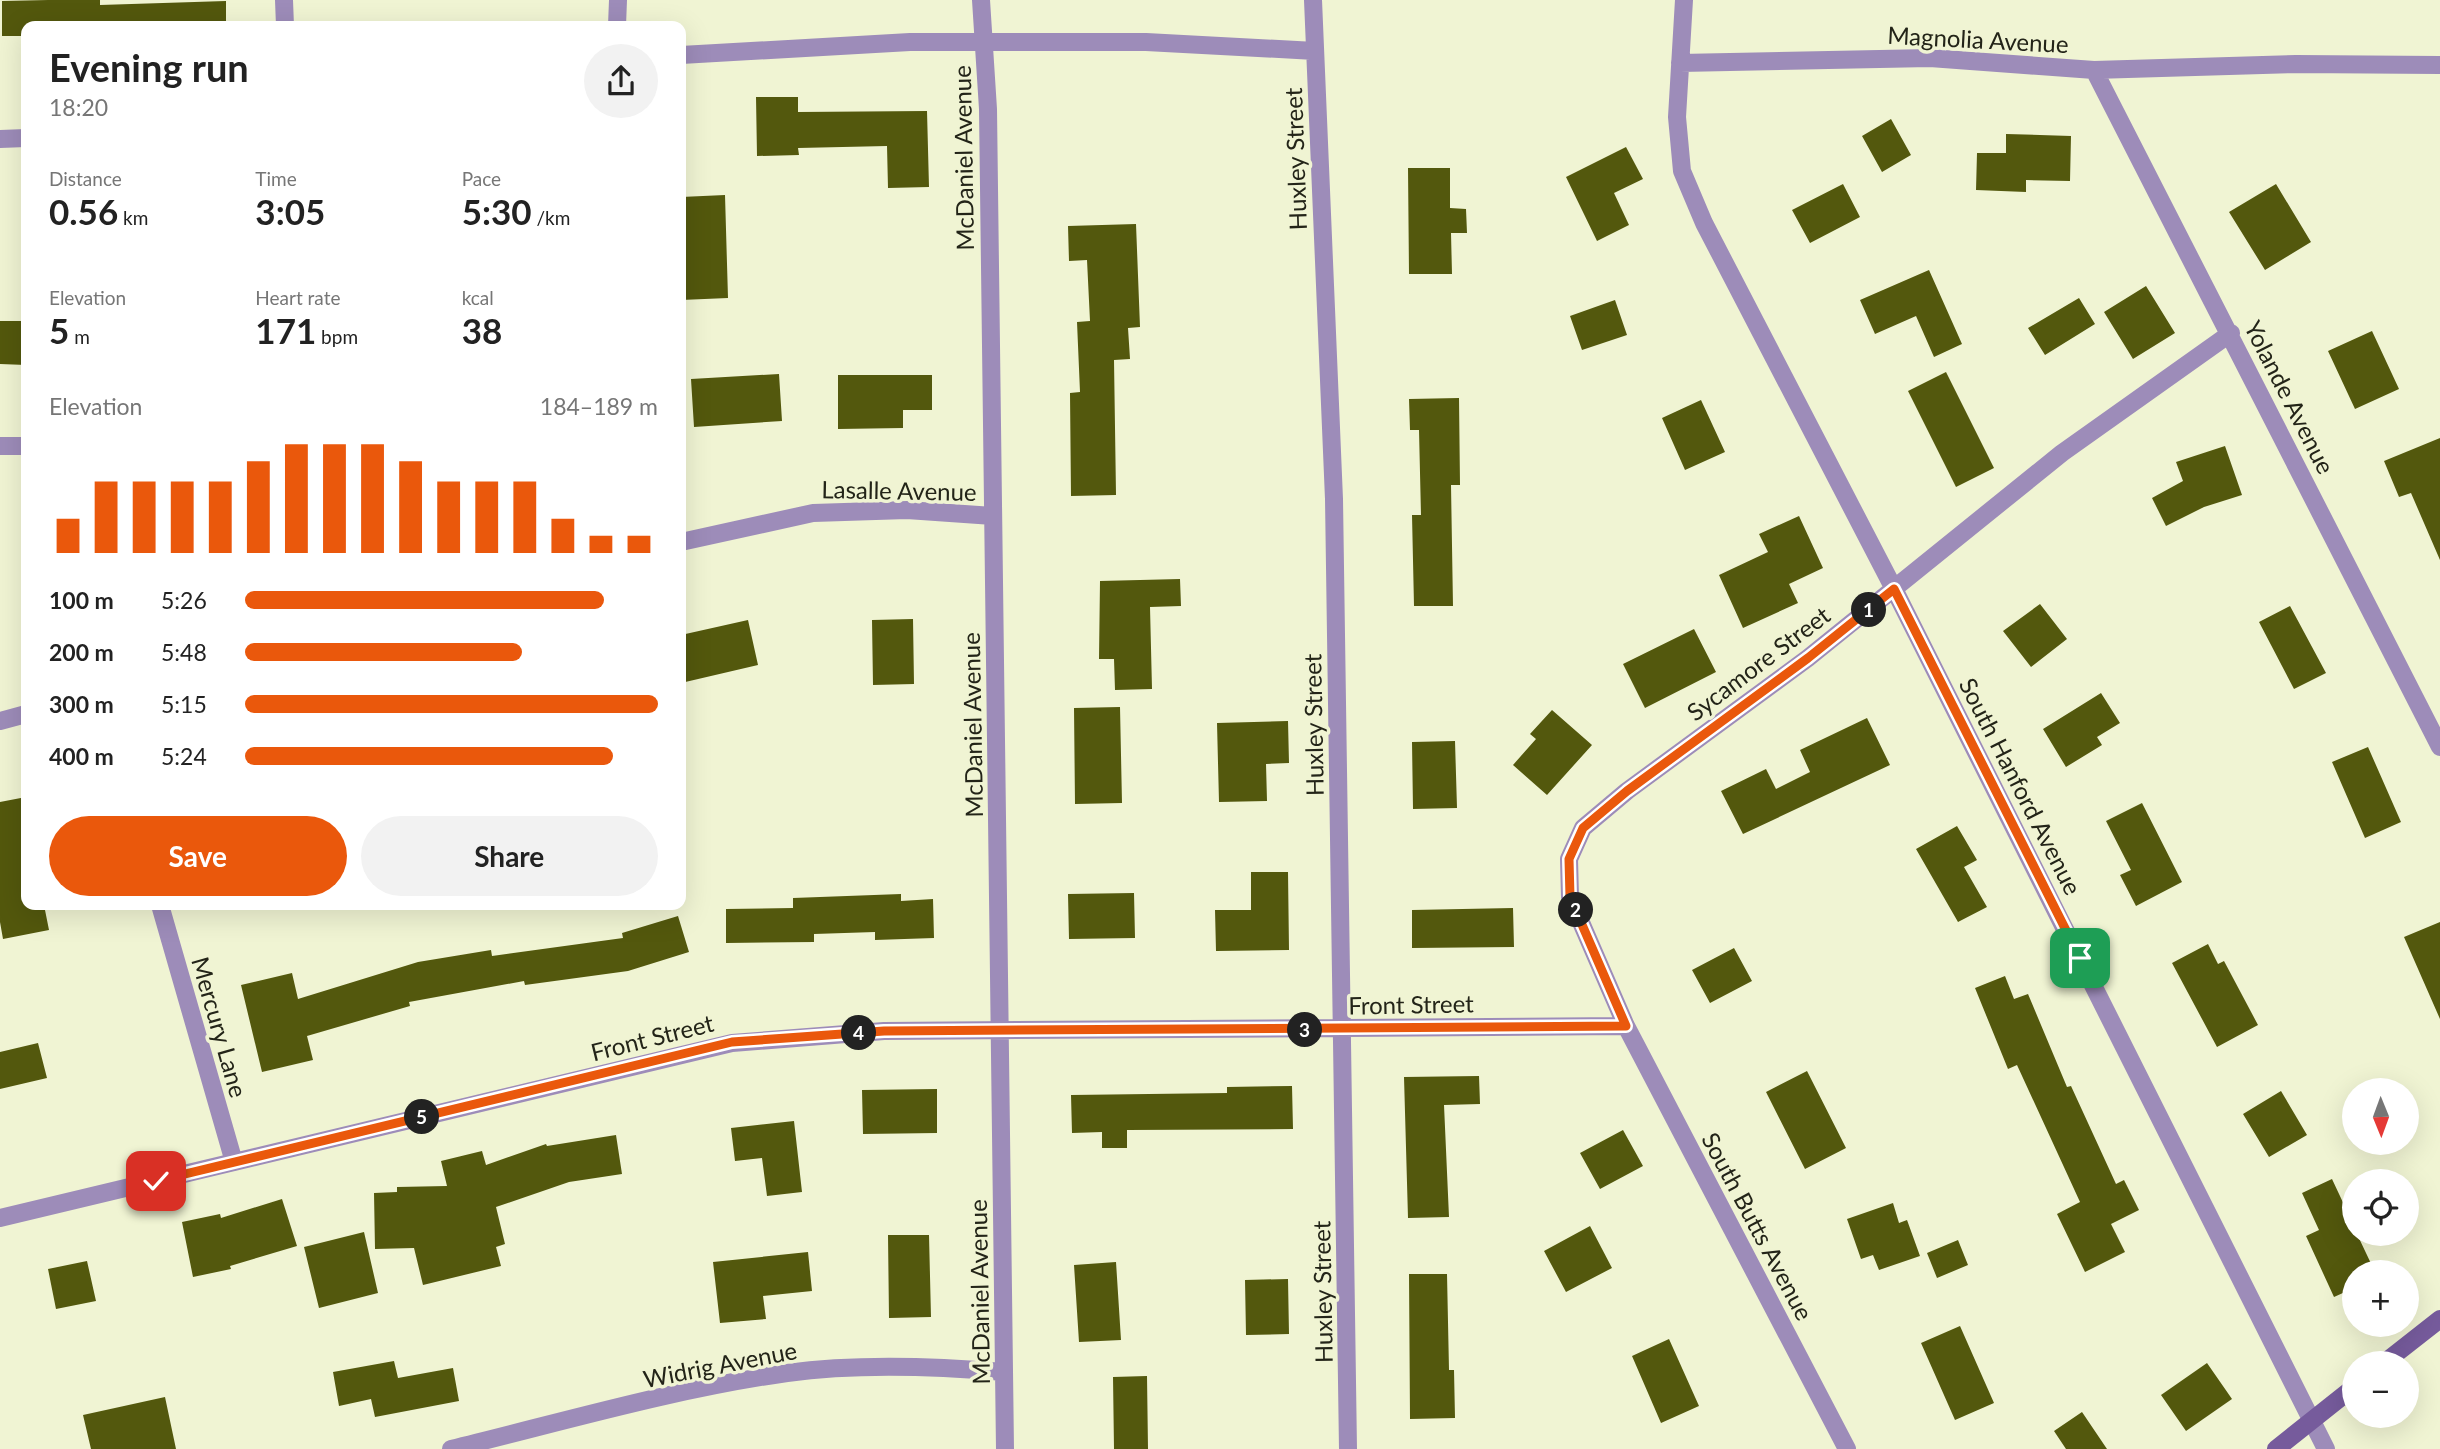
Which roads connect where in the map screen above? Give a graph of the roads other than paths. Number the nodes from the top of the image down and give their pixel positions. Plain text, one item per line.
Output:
1 (284, 0) edge
2 (618, 0) edge
3 (981, 0) edge
4 (1313, 0) edge
5 (1684, 0) edge
6 (285, 21) edge
7 (617, 21) edge
8 (984, 42) junction
9 (1315, 51) junction
10 (686, 55) edge
11 (1680, 63) junction
12 (2440, 65) edge
13 (2094, 70) junction
14 (21, 138) edge
15 (0, 139) edge
16 (2231, 333) junction
17 (0, 446) edge
18 (21, 446) edge
19 (993, 516) junction
20 (686, 541) edge
21 (1894, 589) junction
22 (21, 715) edge
23 (0, 721) edge
24 (2440, 747) edge
25 (161, 910) edge
26 (1626, 1026) junction
27 (1343, 1029) junction
28 (1001, 1031) junction
29 (234, 1162) junction
30 (0, 1218) edge
31 (2440, 1319) edge
32 (2399, 1351) edge
33 (1004, 1372) junction
34 (2342, 1396) edge
35 (2311, 1421) junction
36 (451, 1449) edge
37 (1005, 1449) edge
38 (1348, 1449) edge
39 (1847, 1449) edge
40 (2276, 1449) edge
41 (2326, 1449) edge

1 - 6 street
2 - 7 street
3 - 8 street, McDaniel Avenue
4 - 9 street, Huxley Street
5 - 11 street
8 - 9 street
8 - 10 street
8 - 19 street, McDaniel Avenue
9 - 27 street, Huxley Street
11 - 13 street, Magnolia Avenue
11 - 21 street, South Hanford Avenue
12 - 13 street, Magnolia Avenue
13 - 16 street, Yolande Avenue
14 - 15 street
16 - 21 street, Sycamore Street
16 - 24 street, Yolande Avenue
17 - 18 street
19 - 20 street, Lasalle Avenue
19 - 28 street, McDaniel Avenue
21 - 26 street, Sycamore Street
21 - 35 street, South Hanford Avenue
22 - 23 street
25 - 29 street, Mercury Lane
26 - 27 street, Front Street
26 - 39 street, South Butts Avenue
27 - 28 street, Front Street
27 - 38 street, Huxley Street
28 - 29 street, Front Street
28 - 33 street, McDaniel Avenue
29 - 30 street, Front Street
31 - 32 street
33 - 36 street, Widrig Avenue
33 - 37 street, McDaniel Avenue
34 - 35 street
35 - 40 street
35 - 41 street, South Hanford Avenue

